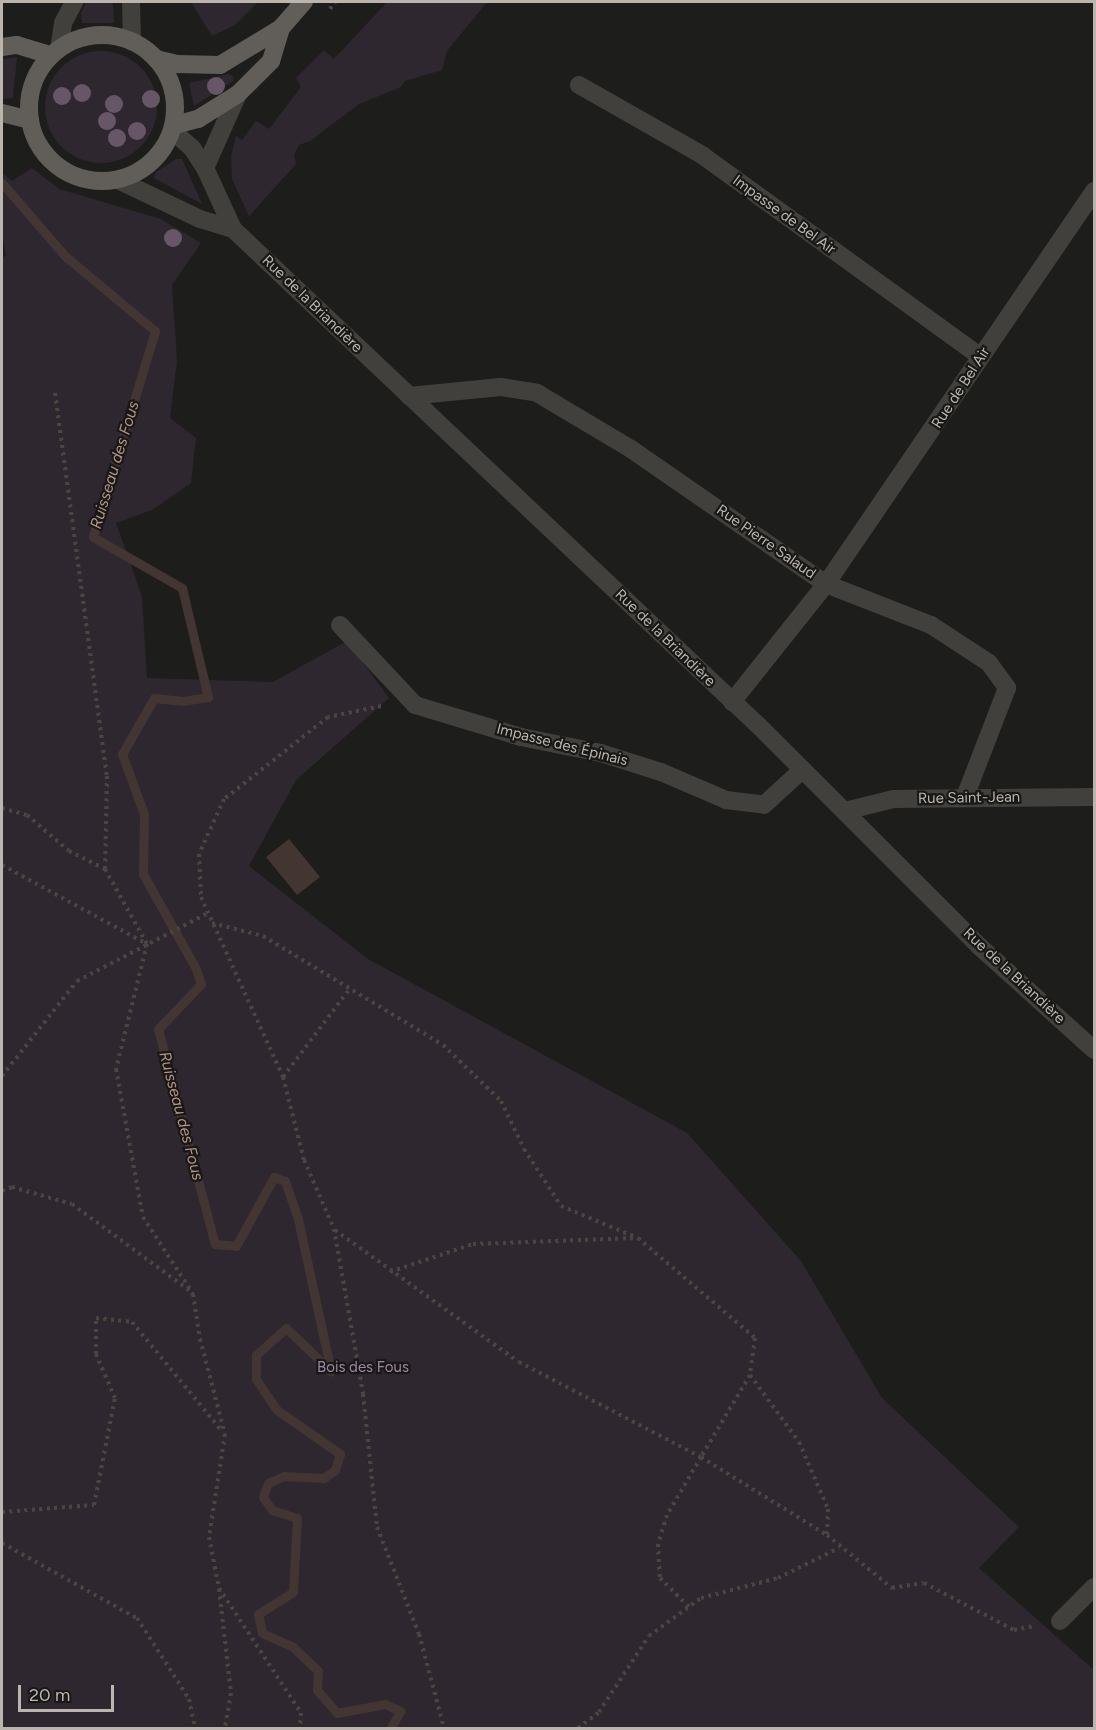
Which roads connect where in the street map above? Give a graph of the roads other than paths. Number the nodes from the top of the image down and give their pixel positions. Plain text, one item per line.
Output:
1 (74, 2) edge
2 (131, 2) edge
3 (304, 2) edge
4 (281, 28) junction
5 (132, 42) junction
6 (2, 47) edge
7 (54, 52) junction
8 (156, 59) junction
9 (579, 85) dead end
10 (238, 94) junction
11 (2, 113) edge
12 (30, 120) junction
13 (174, 129) junction
14 (205, 168) junction
15 (118, 180) junction
16 (1095, 191) edge
17 (233, 229) junction
18 (981, 357) junction
19 (409, 396) junction
20 (826, 584) junction
21 (340, 625) dead end
22 (732, 702) junction
23 (801, 771) junction
24 (965, 797) junction
25 (1095, 797) edge
26 (845, 811) junction
27 (1095, 1050) edge
28 (1095, 1587) edge
29 (1059, 1621) road end

1 - 7 street
2 - 5 street
3 - 4 main road
4 - 8 main road
4 - 10 main road
5 - 7 main road
5 - 8 main road
6 - 7 main road
7 - 12 main road
8 - 13 main road
9 - 18 street, Impasse de Bel Air
10 - 13 main road
10 - 14 street
11 - 12 main road
12 - 15 main road
13 - 14 street, Rue de la Briandière
13 - 15 main road
14 - 17 street, Rue de la Briandière
15 - 17 street, Rue de la Briandière
16 - 18 street, Rue de Bel Air
17 - 19 street, Rue de la Briandière
18 - 20 street, Rue de Bel Air
19 - 20 street, Rue Pierre Salaud
19 - 22 street, Rue de la Briandière
20 - 22 street, Rue de Bel Air
20 - 24 street, Rue Pierre Salaud
21 - 23 street, Impasse des Épinais
22 - 23 street, Rue de la Briandière
23 - 26 street, Rue de la Briandière
24 - 25 street, Rue Saint-Jean
24 - 26 street, Rue Saint-Jean
26 - 27 street, Rue de la Briandière
28 - 29 street

